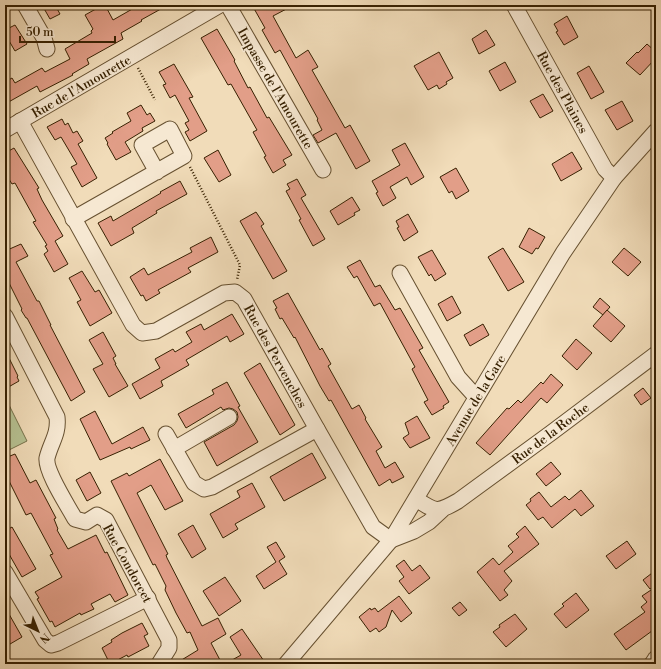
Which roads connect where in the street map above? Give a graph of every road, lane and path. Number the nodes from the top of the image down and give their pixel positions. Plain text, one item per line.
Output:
1 (25, 5) edge
2 (220, 5) edge
3 (228, 5) edge
4 (514, 5) edge
5 (47, 49) dead end
6 (132, 56) junction
7 (155, 100) dead end
8 (20, 121) junction
9 (5, 130) edge
10 (656, 131) edge
11 (184, 156) junction
12 (323, 170) dead end
13 (157, 172) junction
14 (614, 178) junction
15 (73, 219) junction
16 (400, 273) dead end
17 (235, 292) junction
18 (5, 316) edge
19 (656, 354) edge
20 (476, 398) junction
21 (229, 417) dead end
22 (317, 429) junction
23 (166, 434) dead end
24 (174, 449) junction
25 (416, 499) junction
26 (442, 510) junction
27 (391, 540) junction
28 (5, 572) edge
29 (148, 598) junction
30 (656, 658) edge
31 (159, 664) edge
32 (286, 664) edge
33 (652, 664) edge

1 - 5 street
2 - 6 street, Rue de l'Amourette
3 - 12 street, Impasse de l'Amourette
4 - 14 street, Rue des Plaines
6 - 7 path
6 - 8 street, Rue de l'Amourette
8 - 9 street, Rue de l'Amourette
8 - 15 street, Rue des Pervenches
10 - 14 street, Avenue de la Gare
11 - 13 street
11 - 13 street
11 - 17 path
13 - 15 street
14 - 20 street, Avenue de la Gare
15 - 17 street, Rue des Pervenches
16 - 20 street
17 - 22 street, Rue des Pervenches
18 - 29 street, Rue Condorcet
19 - 26 street, Rue de la Roche
20 - 25 street, Avenue de la Gare
21 - 24 street
22 - 24 street
22 - 27 street, Rue des Pervenches
23 - 24 street
25 - 26 street
25 - 27 street, Avenue de la Gare
26 - 27 street, Rue de la Roche
27 - 32 street, Avenue de la Gare
28 - 29 street
29 - 31 street, Rue Condorcet
30 - 33 street

